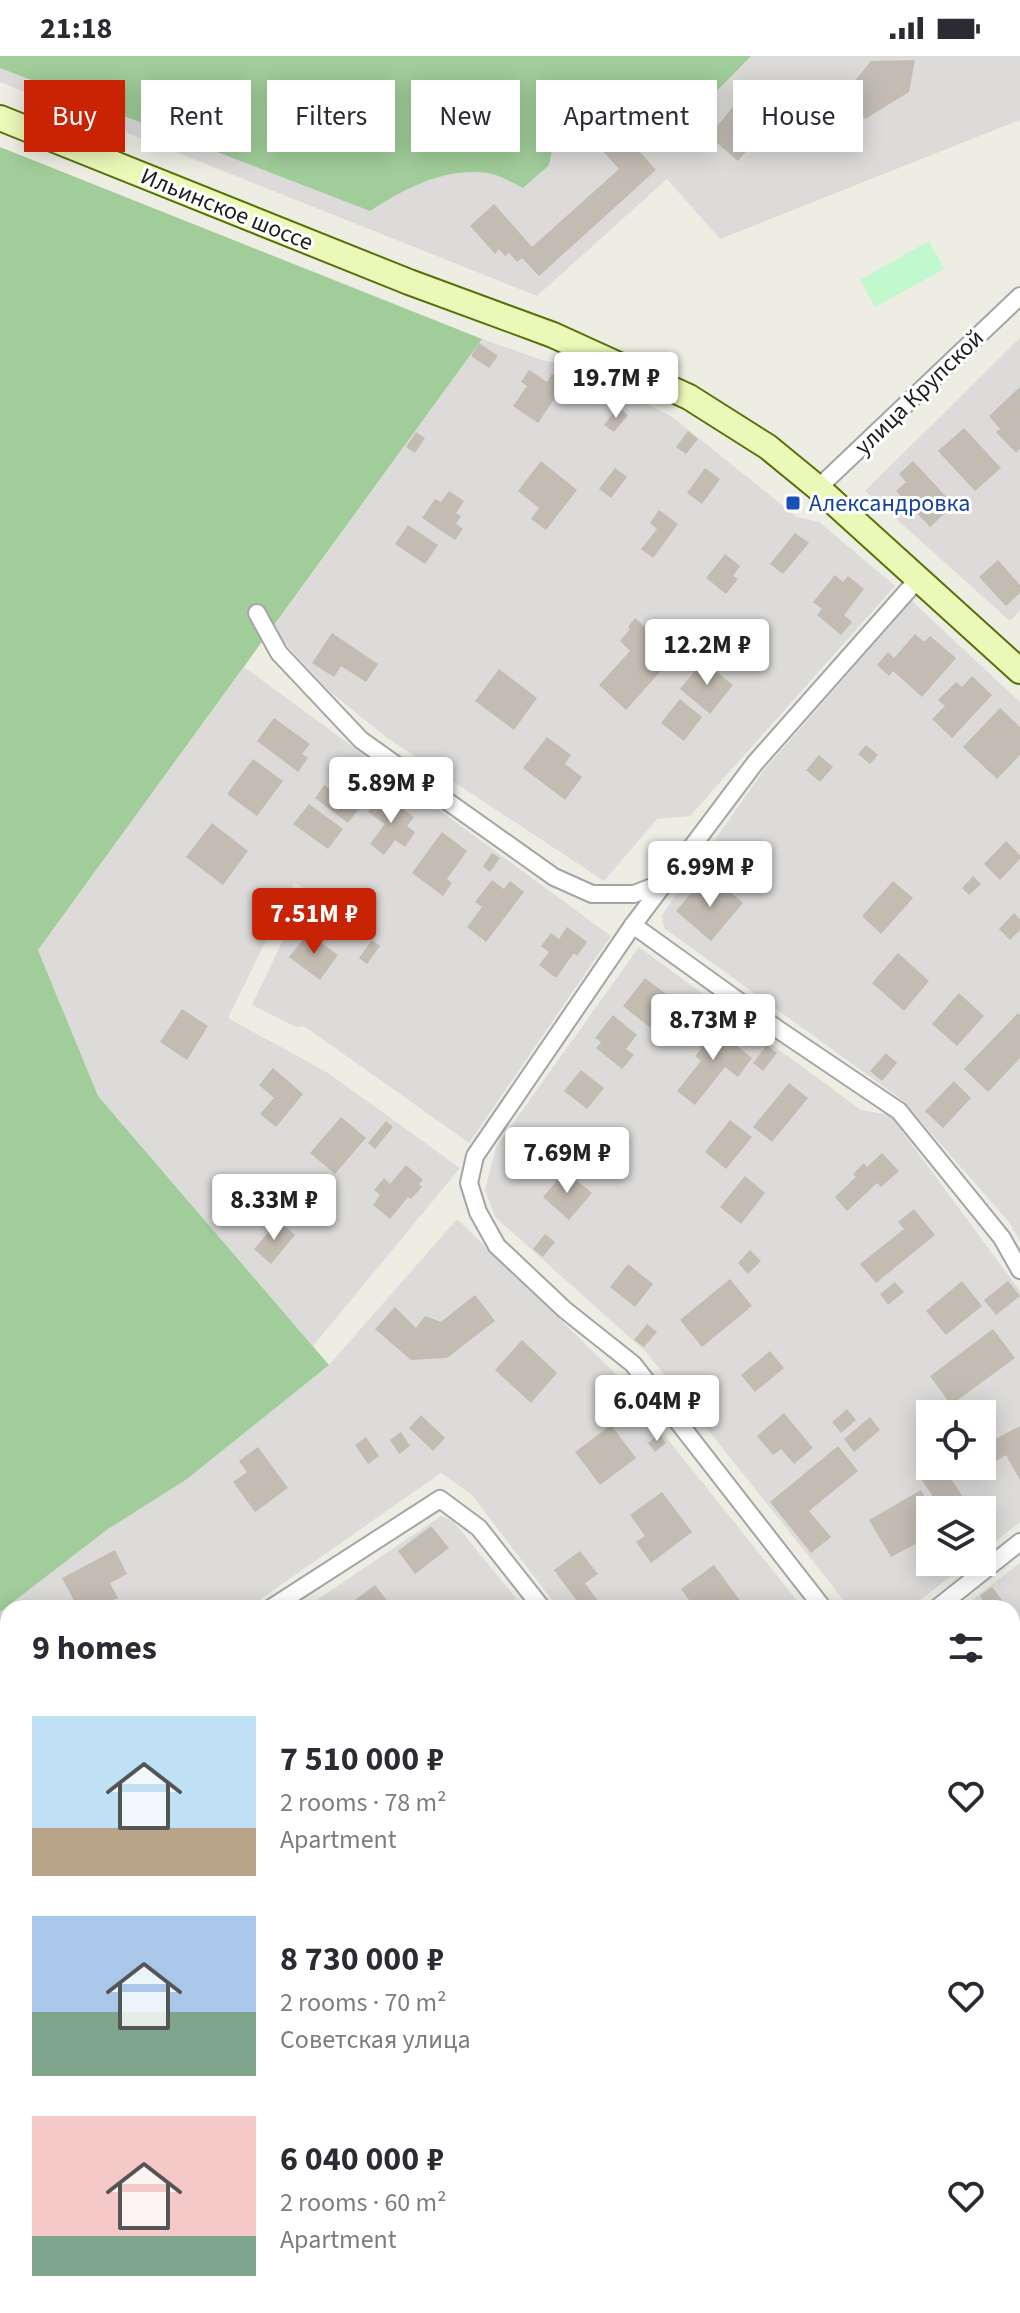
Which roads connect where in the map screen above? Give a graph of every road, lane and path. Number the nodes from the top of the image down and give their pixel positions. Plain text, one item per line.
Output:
1 (0, 118) edge
2 (1020, 296) edge
3 (818, 488) junction
4 (918, 579) junction
5 (257, 613) dead end
6 (1020, 671) edge
7 (666, 881) junction
8 (633, 925) junction
9 (1020, 1270) edge
10 (1020, 1542) edge
11 (283, 1600) edge
12 (536, 1600) edge
13 (817, 1600) edge
14 (947, 1600) edge

1 - 3 main road, Ильинское шоссе
2 - 3 street, улица Крупской
3 - 4 main road, Ильинское шоссе
4 - 6 main road, Ильинское шоссе
4 - 7 street
5 - 7 street
7 - 8 street
8 - 9 street
8 - 13 street
10 - 14 street
11 - 12 street

